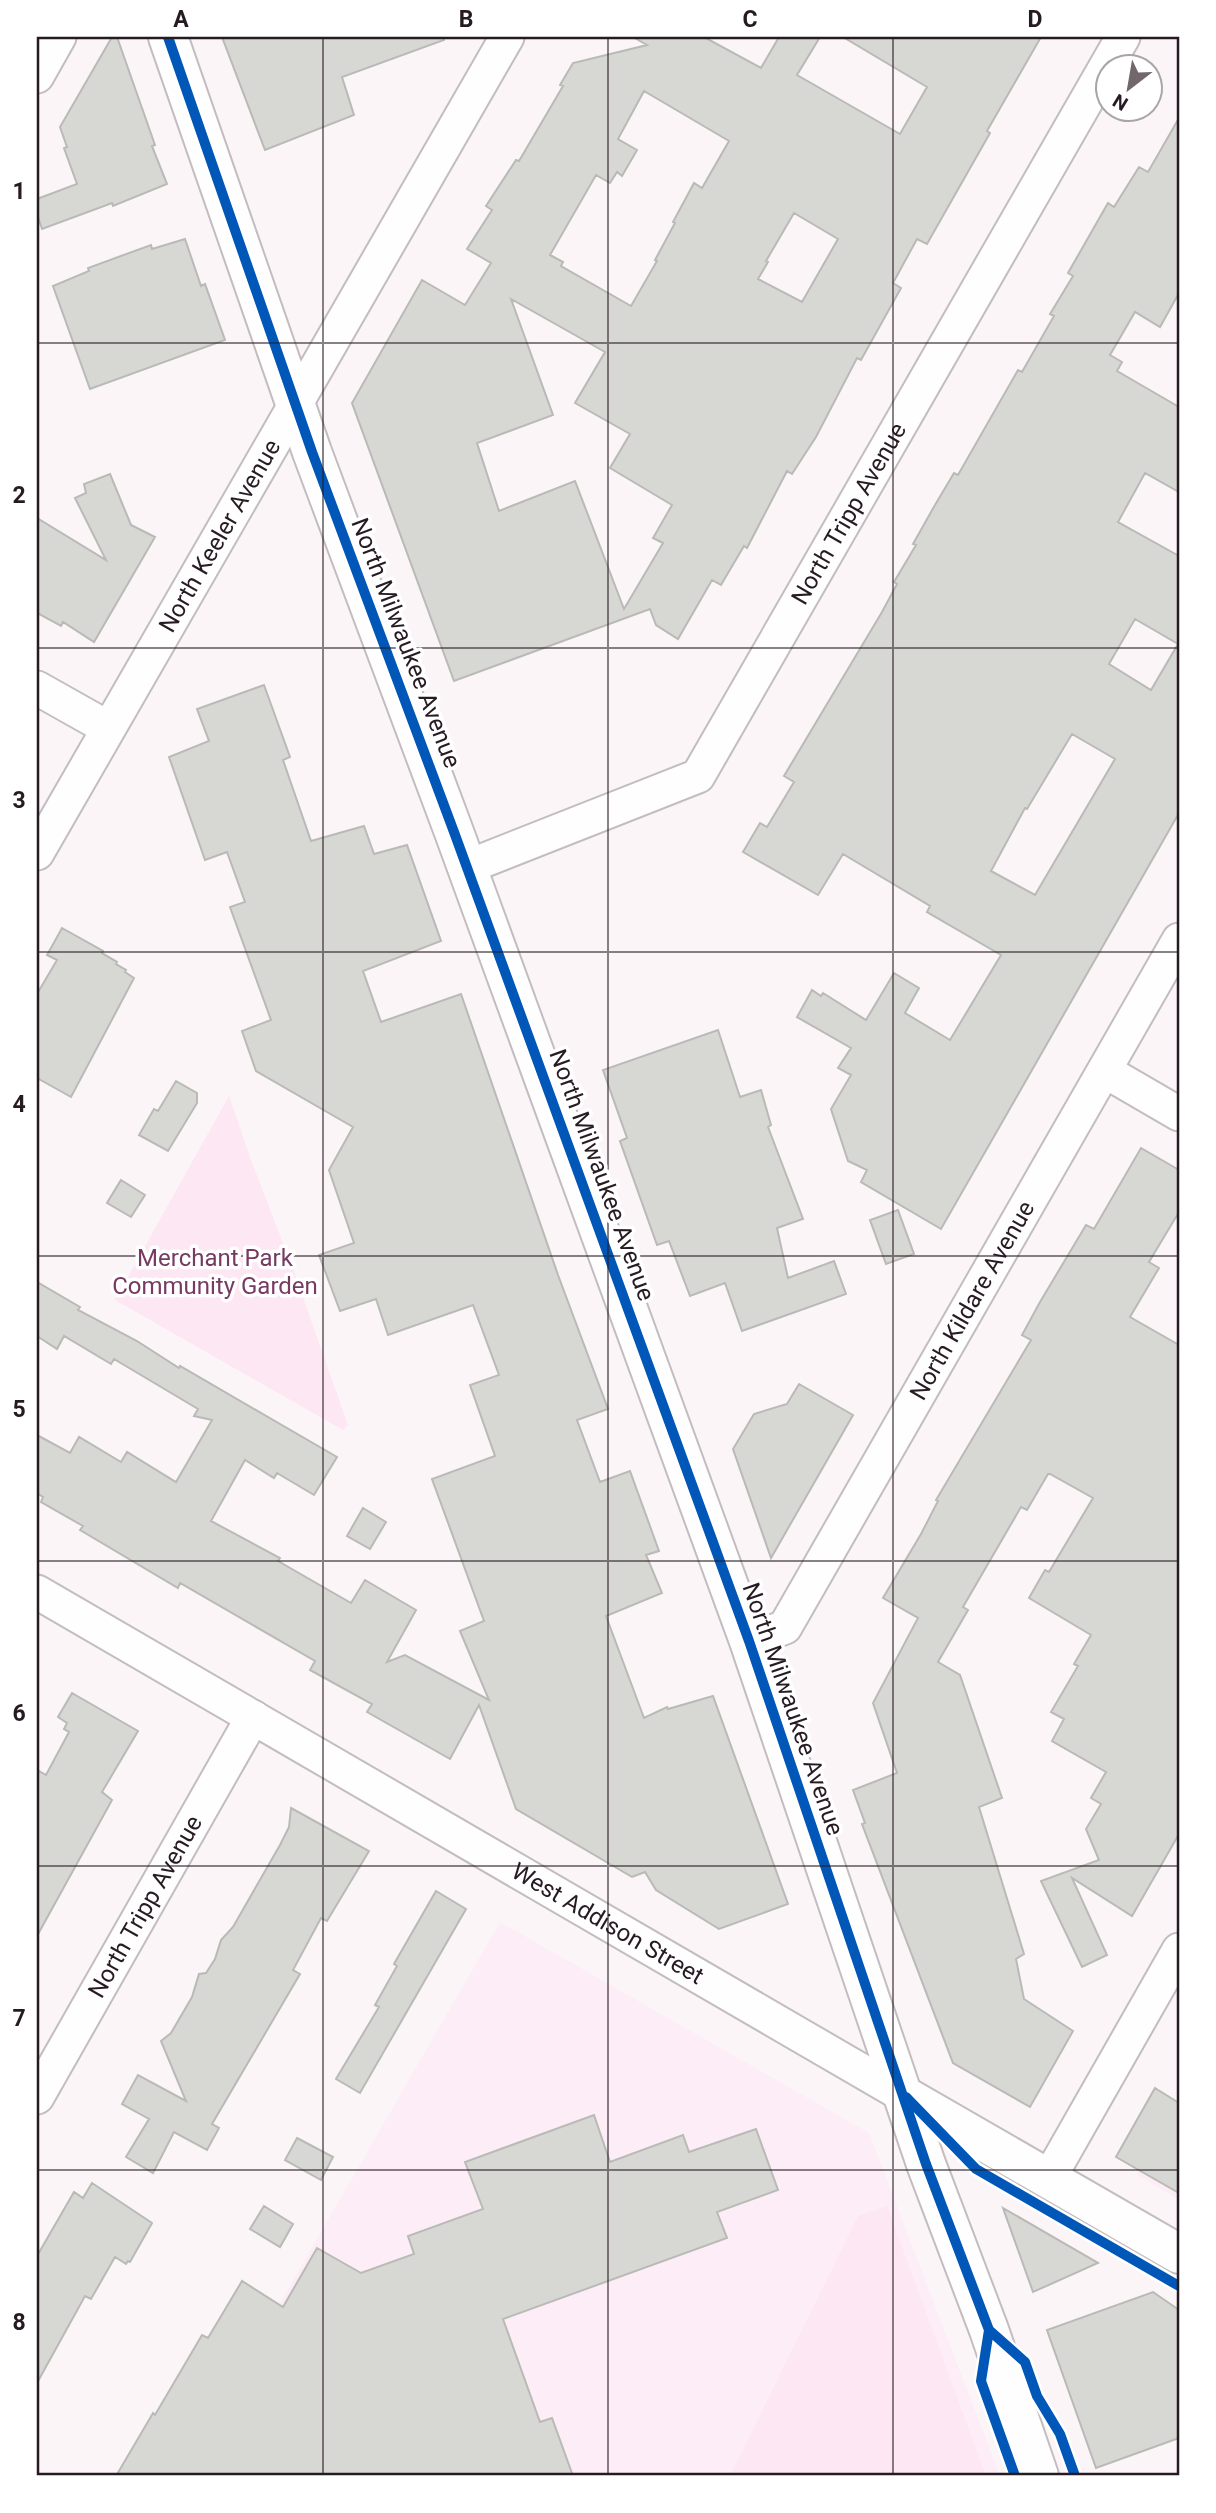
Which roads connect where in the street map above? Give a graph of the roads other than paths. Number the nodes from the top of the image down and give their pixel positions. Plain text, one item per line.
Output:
1 (59, 37) edge
2 (168, 37) edge
3 (507, 37) edge
4 (1123, 37) edge
5 (37, 76) edge
6 (295, 405) junction
7 (37, 688) edge
8 (108, 729) junction
9 (37, 853) edge
10 (467, 867) junction
11 (1179, 940) edge
12 (1105, 1071) junction
13 (1179, 1114) edge
14 (37, 1592) edge
15 (749, 1640) junction
16 (253, 1717) junction
17 (1179, 1950) edge
18 (904, 2095) junction
19 (37, 2097) edge
20 (1049, 2178) junction
21 (1179, 2254) edge
22 (1039, 2476) edge

1 - 5 street
2 - 6 main road, North Milwaukee Avenue
3 - 6 street, North Keeler Avenue
4 - 10 street, North Tripp Avenue
6 - 8 street, North Keeler Avenue
6 - 10 main road, North Milwaukee Avenue
7 - 8 street
8 - 9 street, North Keeler Avenue
10 - 15 main road, North Milwaukee Avenue
11 - 12 street, North Kildare Avenue
12 - 13 street
12 - 15 street, North Kildare Avenue
14 - 16 street, West Addison Street
15 - 18 main road, North Milwaukee Avenue
16 - 18 street, West Addison Street
16 - 19 street, North Tripp Avenue
17 - 20 street
18 - 20 main road, West Addison Street
18 - 22 main road, North Milwaukee Avenue
20 - 21 main road, West Addison Street

